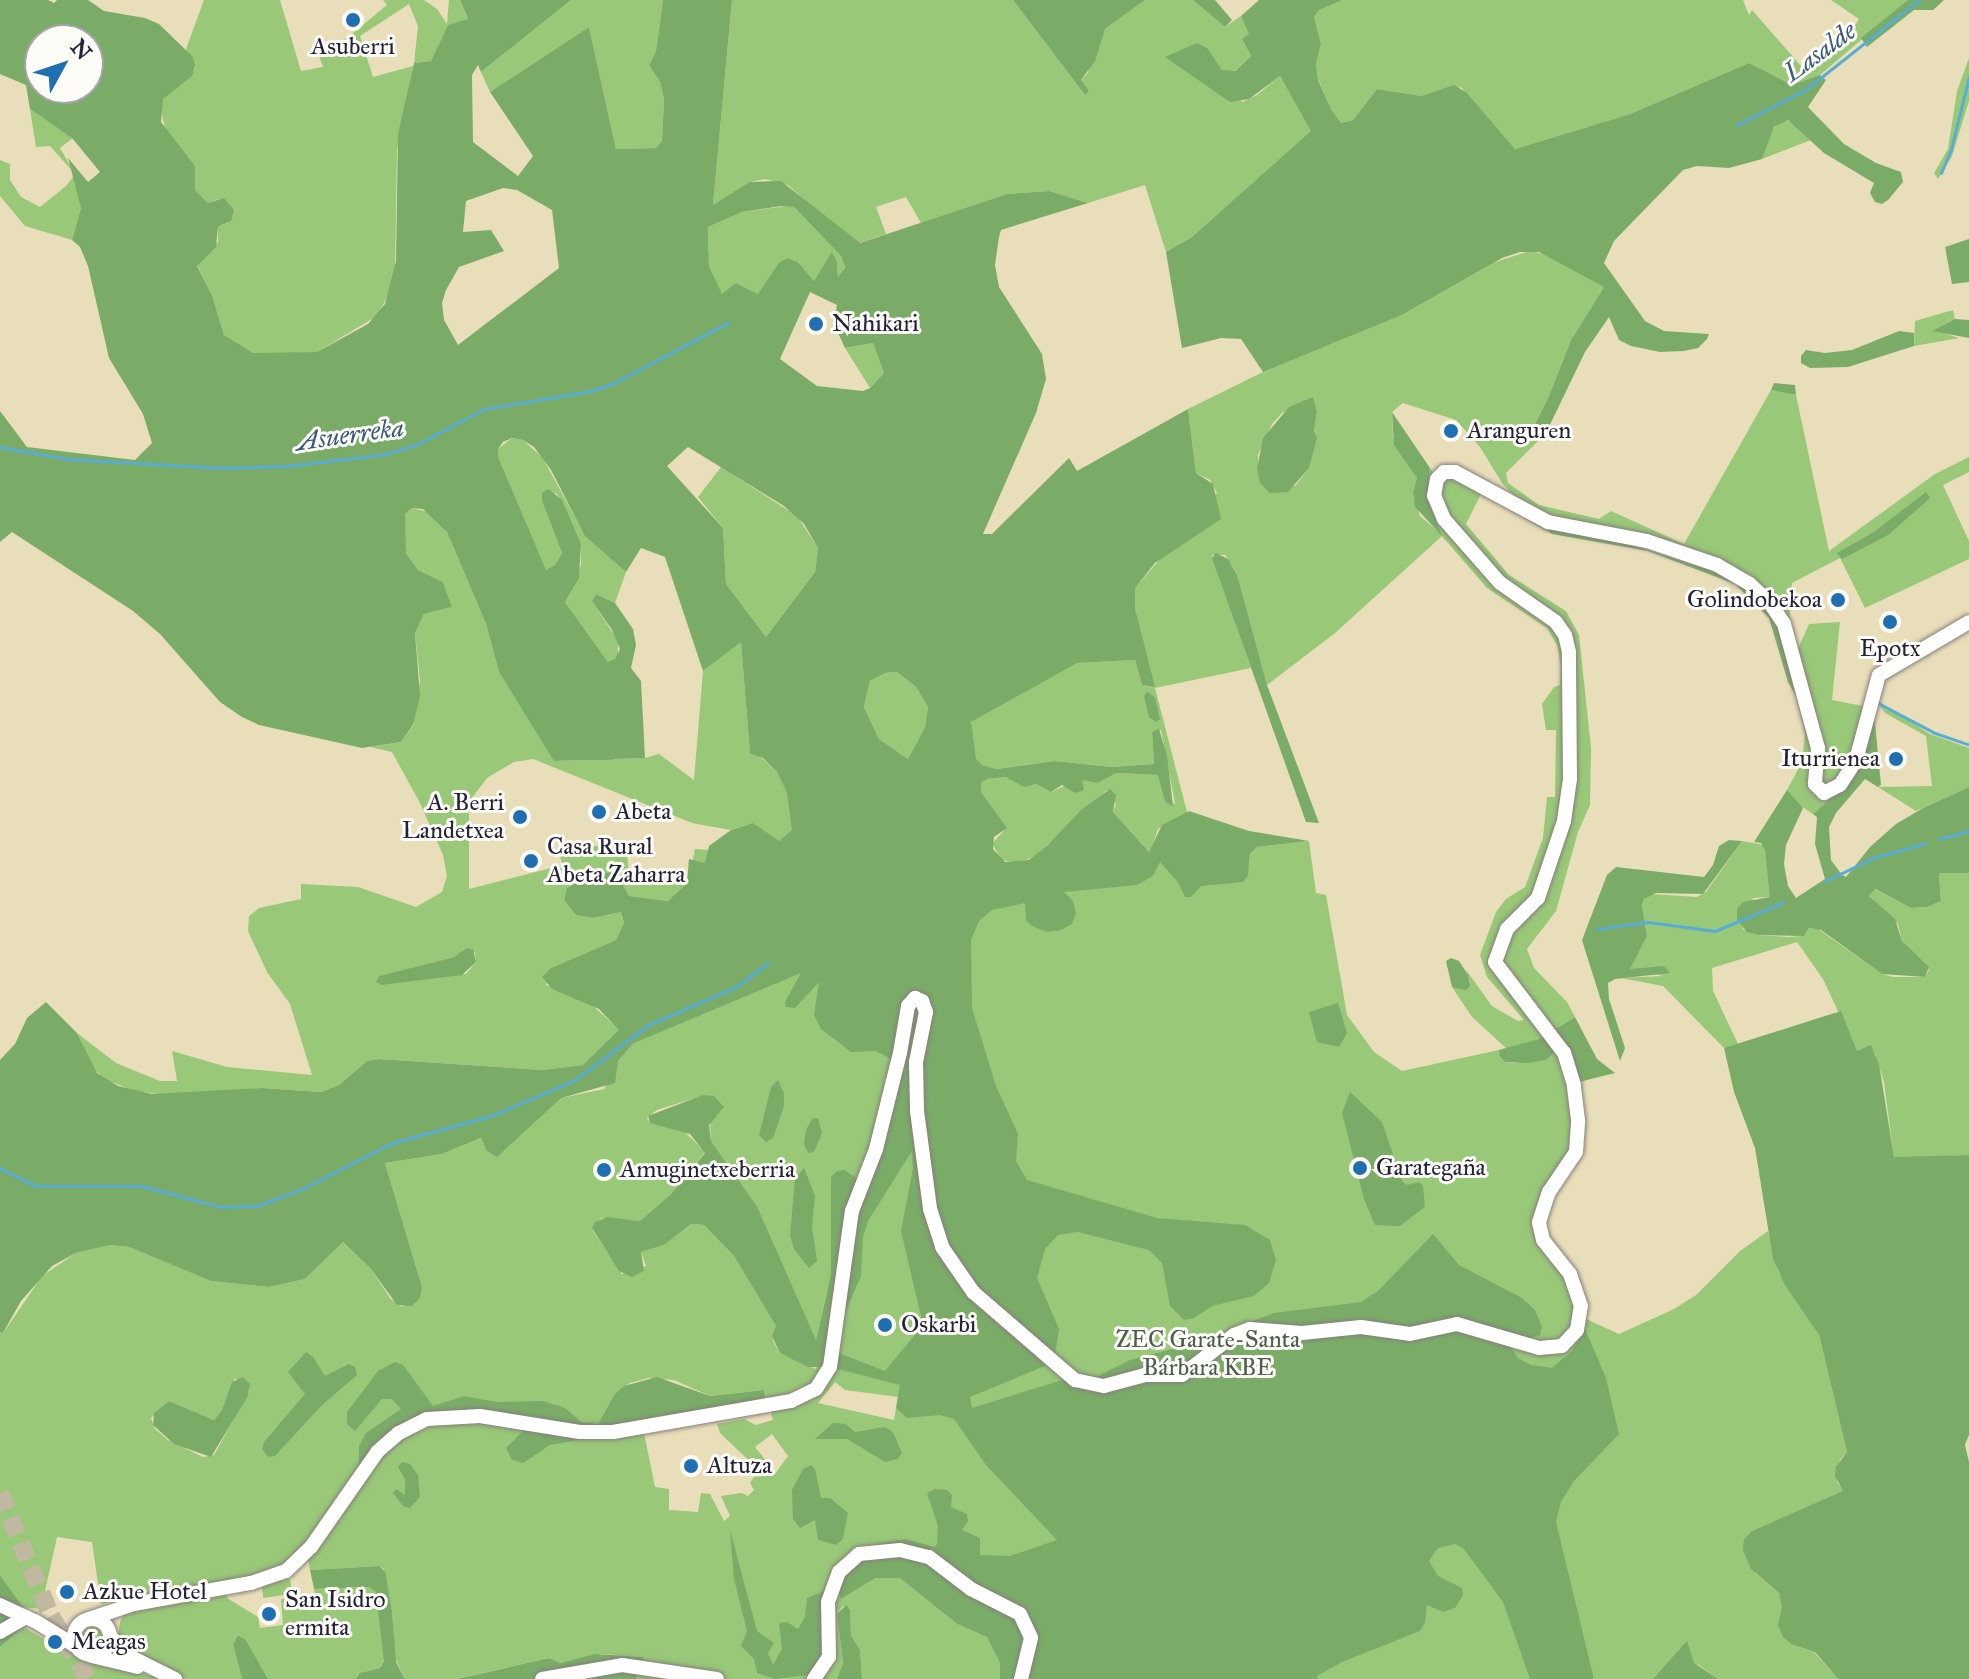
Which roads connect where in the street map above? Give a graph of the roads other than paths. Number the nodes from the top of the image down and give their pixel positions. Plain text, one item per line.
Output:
1 (1969, 622) edge
2 (134, 1604) junction
3 (4, 1607) edge
4 (31, 1619) junction
5 (87, 1620) junction
6 (0, 1630) edge
7 (110, 1635) junction
8 (77, 1647) junction
9 (92, 1656) junction
10 (168, 1676) edge
11 (542, 1679) edge
12 (717, 1679) edge
13 (814, 1679) edge
14 (1021, 1679) edge

1 - 2 street
2 - 5 street
2 - 7 street
3 - 4 street
3 - 6 street
4 - 5 street
4 - 6 street
4 - 8 street
5 - 7 street
5 - 8 street
7 - 9 street
7 - 10 street
8 - 9 street
9 - 10 street
11 - 12 street
13 - 14 street

